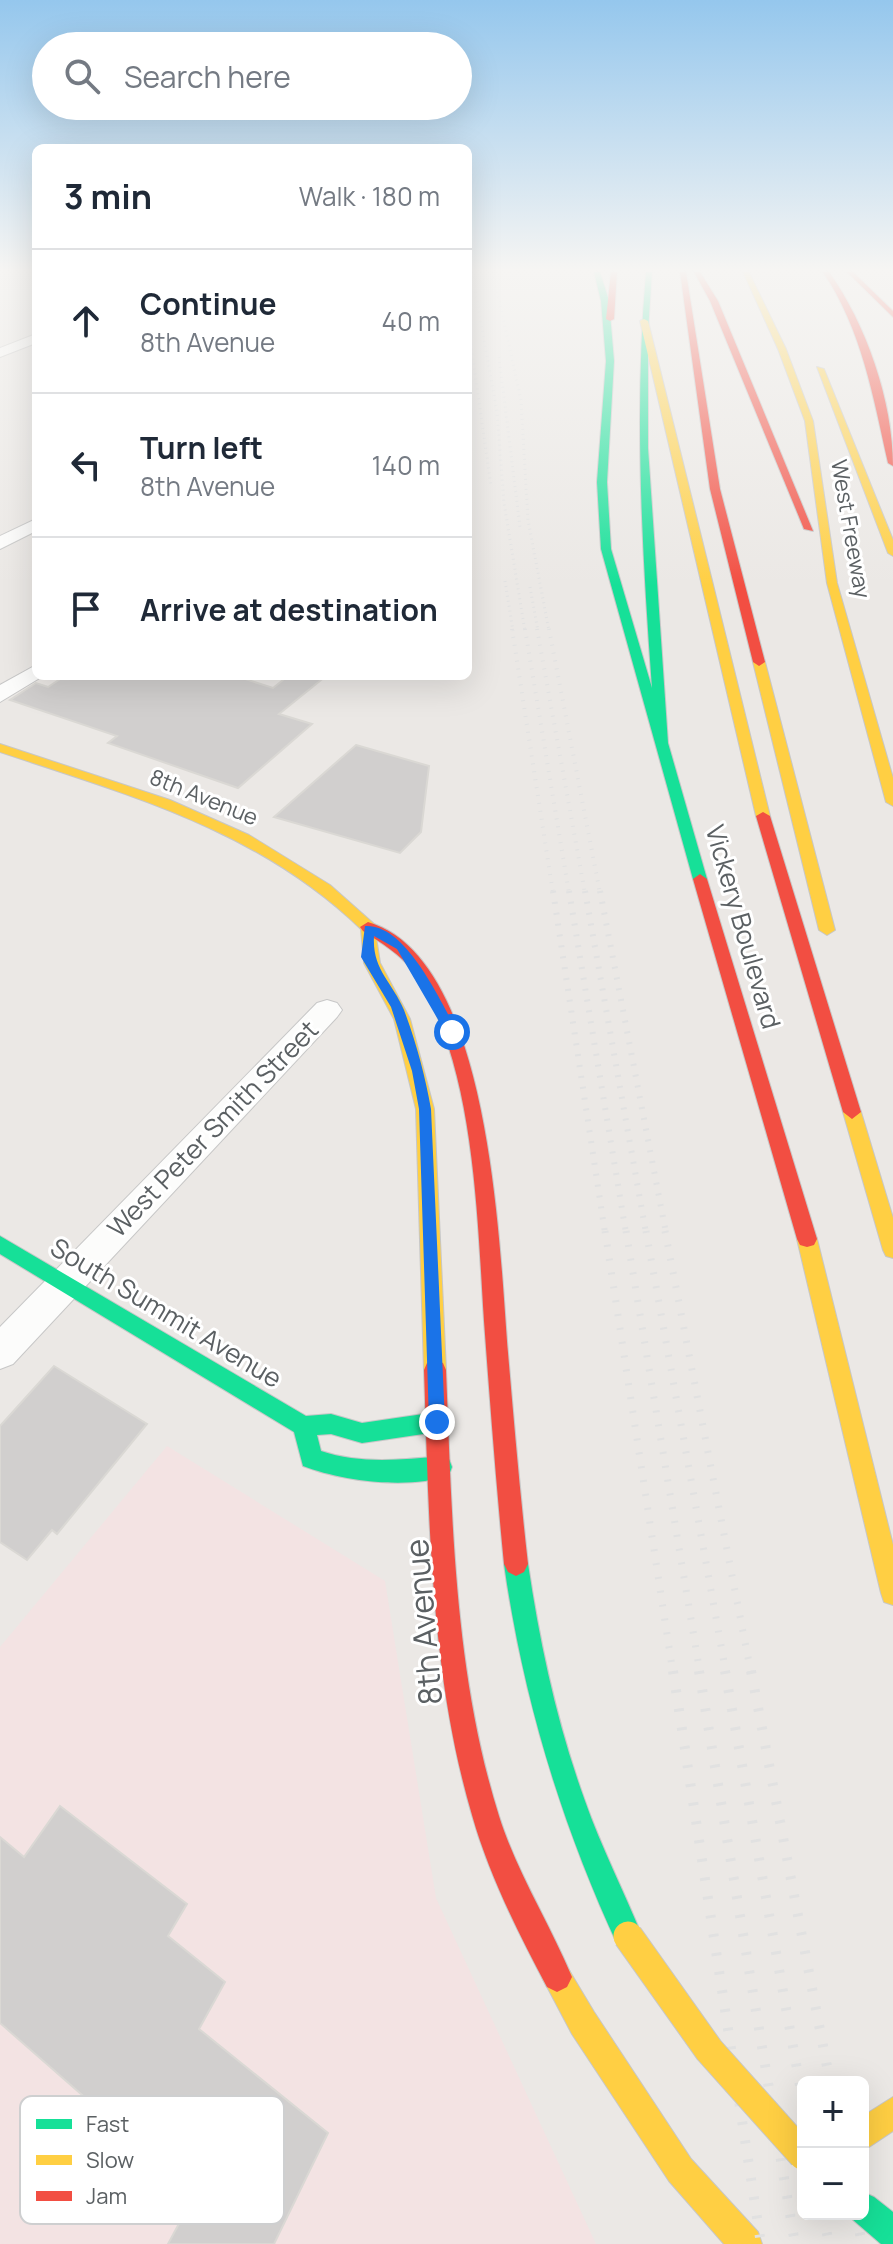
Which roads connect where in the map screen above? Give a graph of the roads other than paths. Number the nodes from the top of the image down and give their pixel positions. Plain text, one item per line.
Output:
1 (609, 377) edge
2 (645, 377) edge
3 (659, 377) edge
4 (703, 377) edge
5 (738, 377) edge
6 (792, 377) edge
7 (822, 377) edge
8 (871, 377) edge
9 (893, 463) edge
10 (32, 526) edge
11 (3, 539) edge
12 (32, 545) edge
13 (893, 553) edge
14 (832, 583) junction
15 (32, 674) edge
16 (0, 695) edge
17 (662, 742) junction
18 (0, 748) edge
19 (893, 802) edge
20 (369, 928) junction
21 (833, 955) dead end
22 (327, 1010) dead end
23 (871, 1106) dead end
24 (893, 1197) edge
25 (0, 1244) edge
26 (893, 1250) edge
27 (66, 1283) junction
28 (0, 1352) edge
29 (437, 1422) junction
30 (304, 1426) junction
31 (441, 1467) junction
32 (893, 1593) edge
33 (893, 2112) edge
34 (869, 2130) edge
35 (798, 2148) edge
36 (869, 2213) edge
37 (893, 2233) edge
38 (746, 2244) edge

1 - 17 main road, Vickery Boulevard
2 - 17 main road
3 - 26 main road
4 - 21 main road
5 - 14 main road
6 - 14 main road, West Freeway
7 - 13 main road, West Freeway
8 - 9 main road
10 - 11 street
11 - 12 street
14 - 19 main road, West Freeway
15 - 16 street
17 - 32 main road, Vickery Boulevard
18 - 20 main road, 8th Avenue
20 - 29 main road, 8th Avenue
20 - 35 main road, 8th Avenue, bridge
22 - 27 street, West Peter Smith Street
23 - 24 main road
25 - 27 main road, South Summit Avenue
27 - 28 street, West Peter Smith Street
27 - 30 main road, South Summit Avenue
29 - 30 main road, South Summit Avenue
29 - 31 main road, 8th Avenue
30 - 31 main road
31 - 38 main road, 8th Avenue
33 - 34 main road
36 - 37 main road

